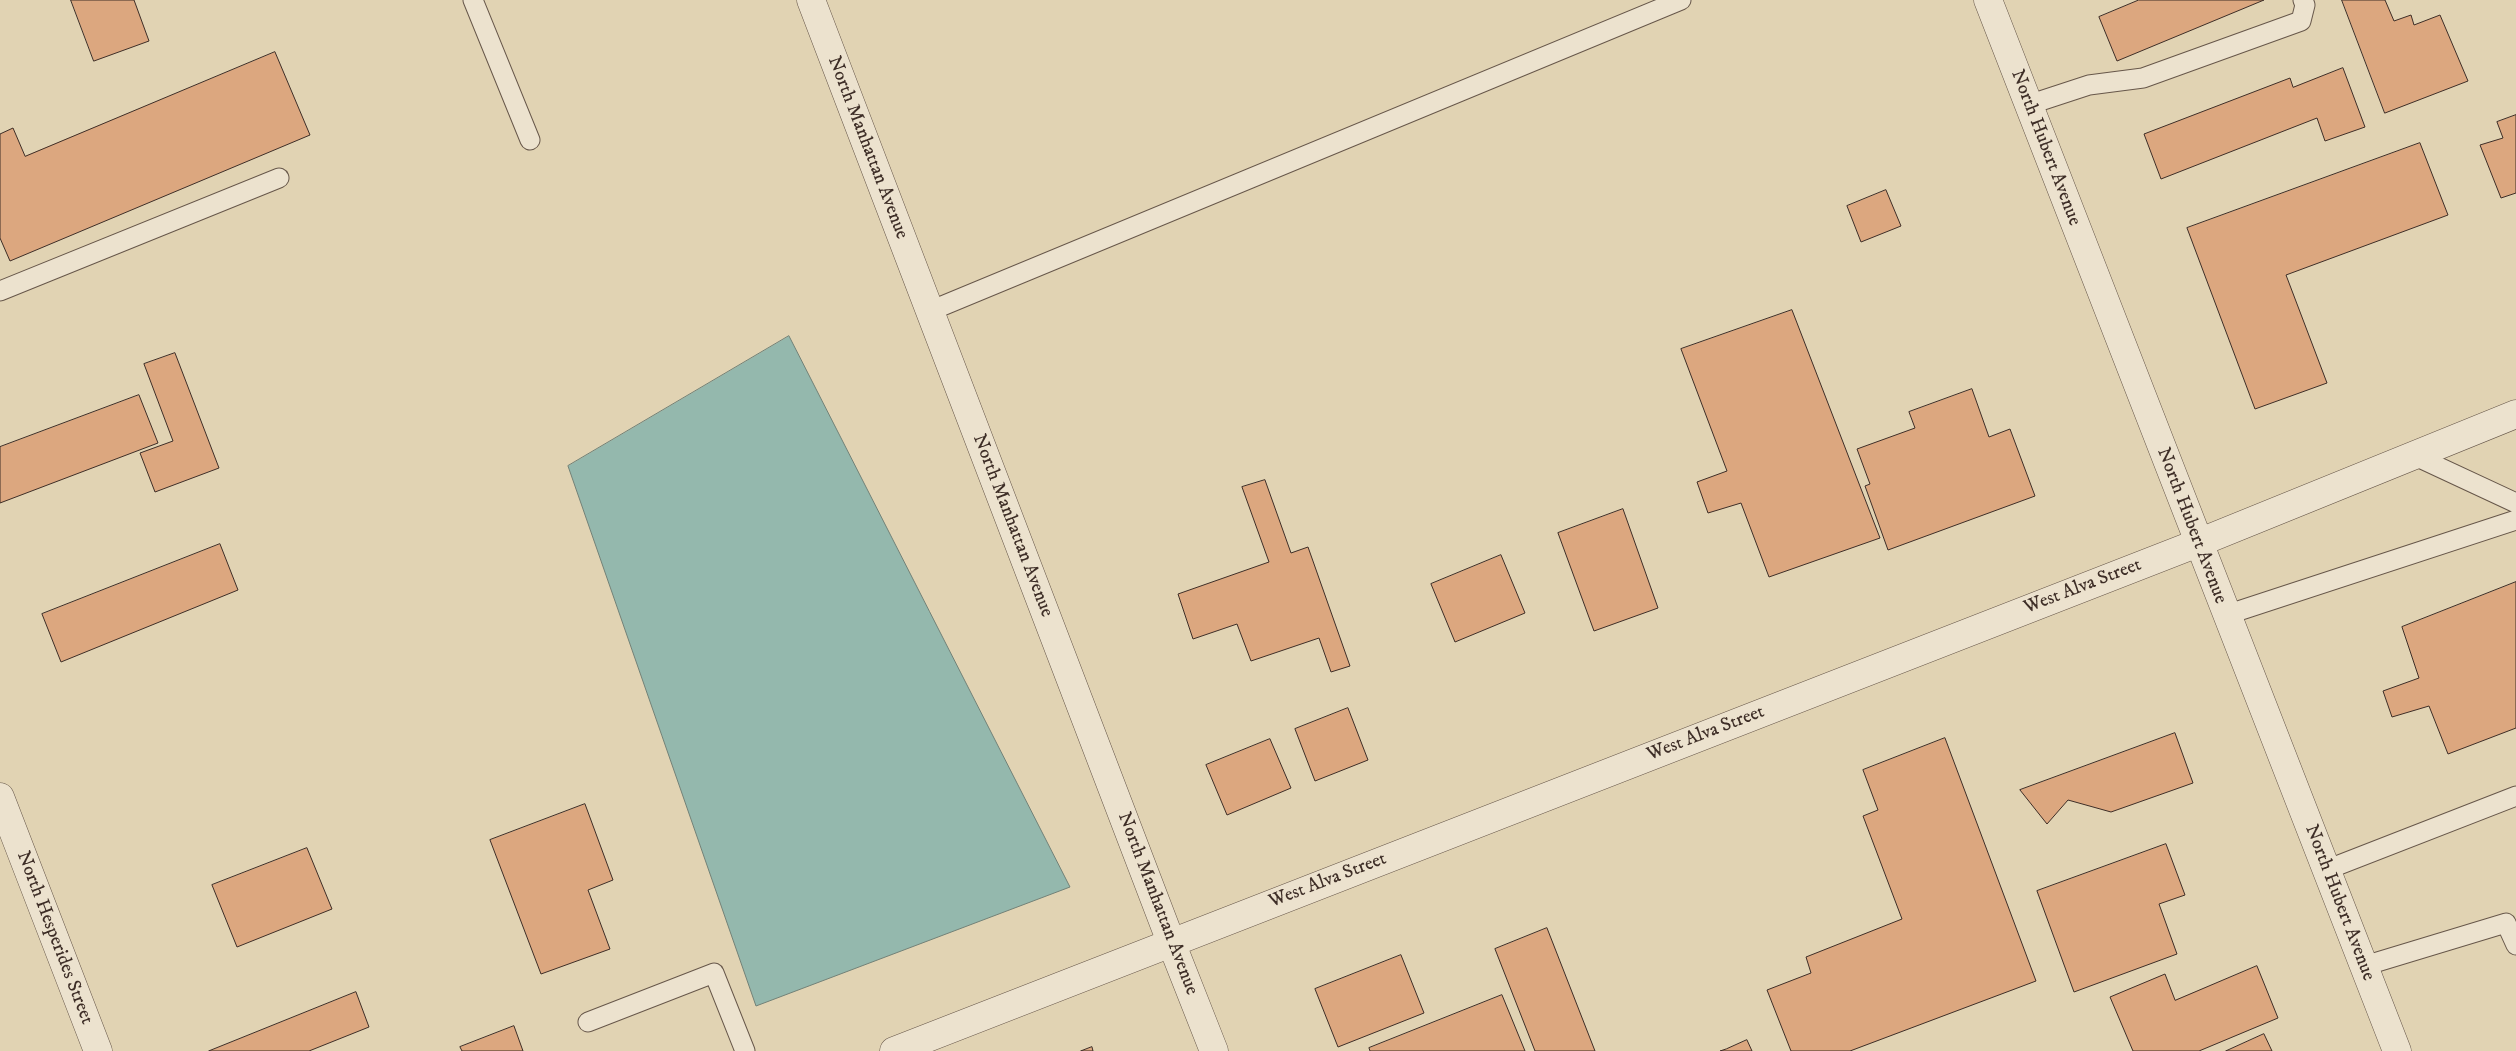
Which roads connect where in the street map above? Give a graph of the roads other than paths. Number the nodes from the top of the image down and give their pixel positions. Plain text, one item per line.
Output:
1 (473, 0) edge
2 (811, 0) edge
3 (1681, 0) edge
4 (1988, 0) edge
5 (2302, 0) edge
6 (2028, 105) junction
7 (530, 140) dead end
8 (279, 178) dead end
9 (0, 291) edge
10 (930, 312) junction
11 (2516, 414) edge
12 (2413, 455) junction
13 (2516, 503) edge
14 (2516, 520) edge
15 (2198, 543) junction
16 (2226, 615) junction
17 (2516, 796) edge
18 (0, 797) edge
19 (2326, 870) junction
20 (1171, 942) junction
21 (2516, 945) edge
22 (2364, 966) junction
23 (588, 1022) dead end
24 (98, 1051) edge
25 (745, 1051) edge
26 (894, 1051) edge
27 (1214, 1051) edge
28 (2397, 1051) edge

1 - 7 lane
2 - 10 street, North Manhattan Avenue
3 - 10 lane
4 - 6 street, North Hubert Avenue
5 - 6 lane
6 - 15 street, North Hubert Avenue
8 - 9 lane
10 - 20 street, North Manhattan Avenue
11 - 12 street, West Alva Street
12 - 13 lane
12 - 15 street, West Alva Street
14 - 16 lane
15 - 16 street, North Hubert Avenue
15 - 20 street, West Alva Street
16 - 19 street, North Hubert Avenue
17 - 19 lane
18 - 24 street, North Hesperides Street
19 - 22 street, North Hubert Avenue
20 - 26 street, West Alva Street
20 - 27 street, North Manhattan Avenue
21 - 22 lane
22 - 28 street, North Hubert Avenue
23 - 25 lane

